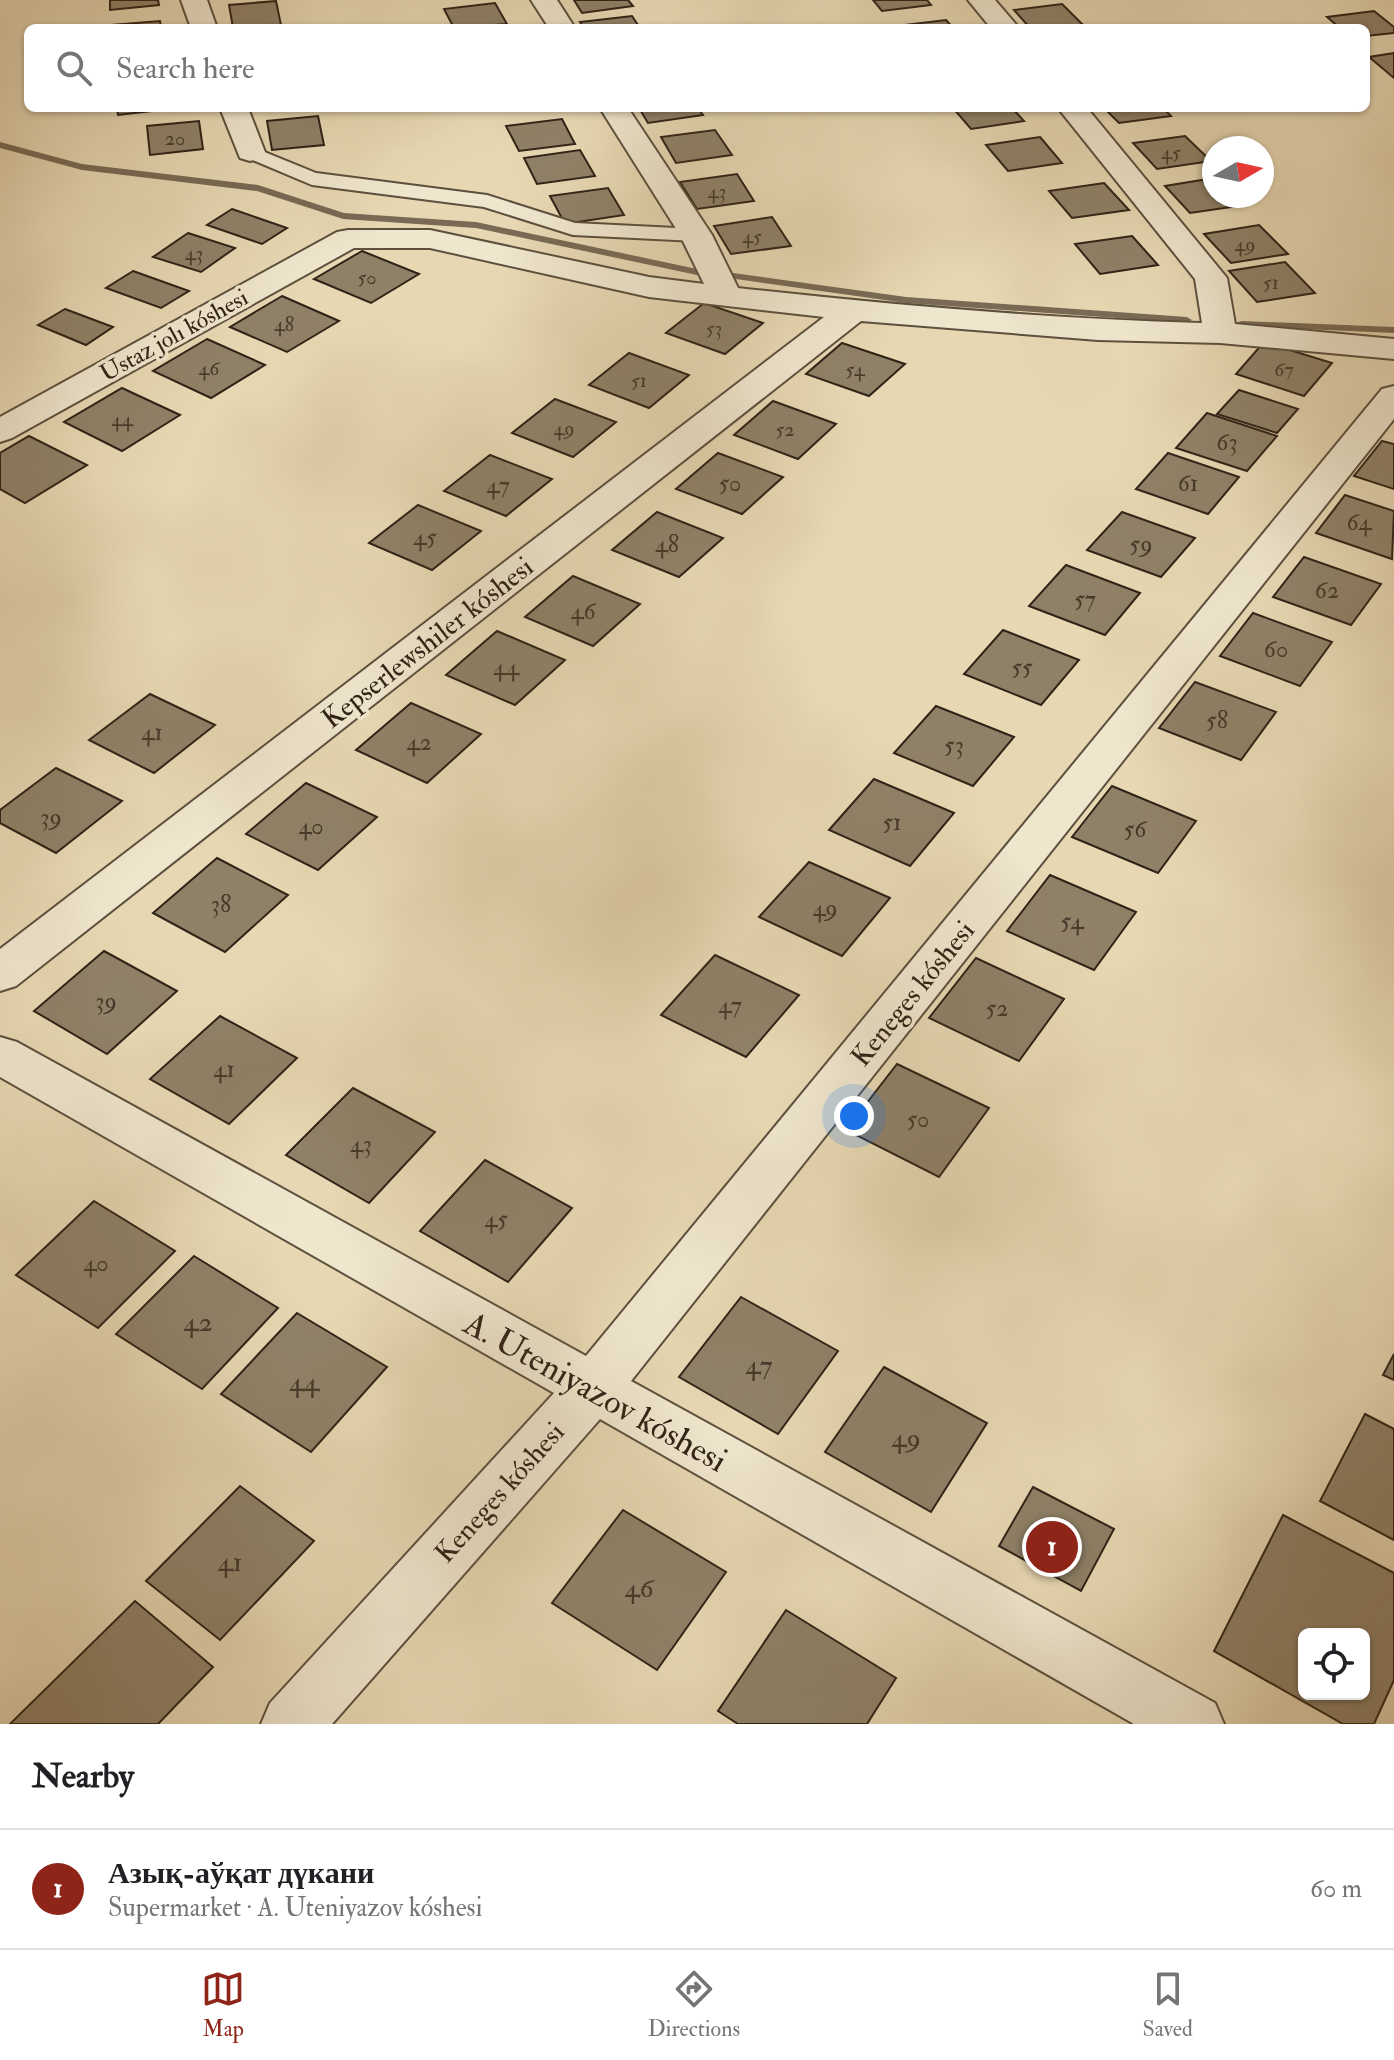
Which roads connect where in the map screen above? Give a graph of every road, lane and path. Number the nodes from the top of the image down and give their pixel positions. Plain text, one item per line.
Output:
1 (194, 0) edge
2 (544, 0) edge
3 (981, 0) edge
4 (203, 24) edge
5 (559, 24) edge
6 (1002, 24) edge
7 (235, 112) edge
8 (617, 112) edge
9 (1075, 112) edge
10 (250, 152) joint
11 (696, 235) junction
12 (726, 296) junction
13 (854, 310) junction
14 (1220, 333) junction
15 (1394, 349) edge
16 (1394, 396) edge
17 (0, 431) edge
18 (0, 974) edge
19 (0, 1055) edge
20 (592, 1389) junction
21 (292, 1724) edge
22 (1193, 1724) edge

1 - 4 street
2 - 5 street
3 - 6 street
7 - 10 street
8 - 11 street
9 - 14 street
10 - 11 lane
11 - 12 street
12 - 13 street
12 - 17 street, Ustaz jolı kóshesi
13 - 14 street
13 - 18 street, Kepserlewshiler kóshesi
14 - 15 street
16 - 20 street, Keneges kóshesi
19 - 20 street, A. Uteniyazov kóshesi
20 - 21 street, Keneges kóshesi
20 - 22 street, A. Uteniyazov kóshesi

